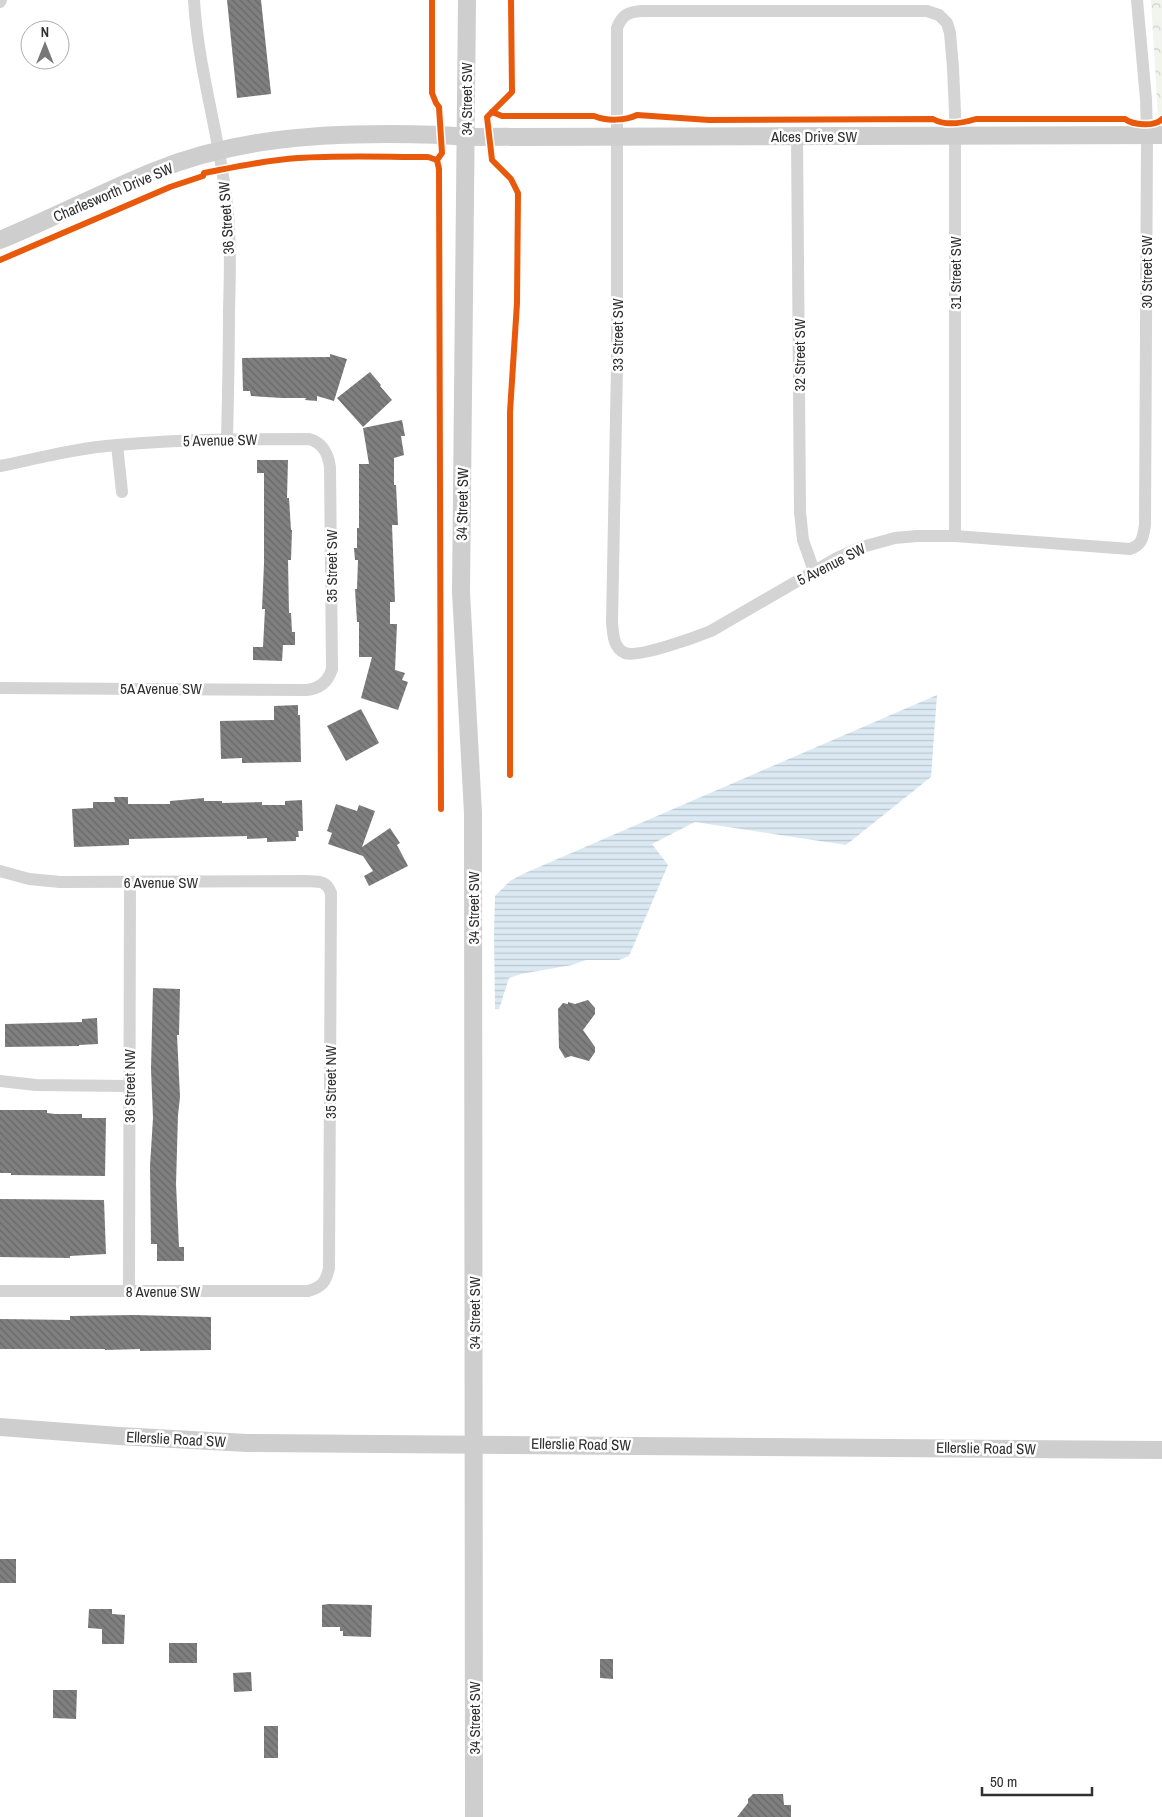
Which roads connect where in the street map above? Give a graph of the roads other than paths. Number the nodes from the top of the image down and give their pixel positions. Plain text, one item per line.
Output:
1 (194, 0) edge
2 (467, 0) edge
3 (1137, 0) edge
4 (939, 14) joint
5 (955, 135) junction
6 (1154, 135) edge
7 (618, 136) junction
8 (798, 136) junction
9 (466, 137) junction
10 (220, 150) junction
11 (0, 240) edge
12 (227, 440) junction
13 (117, 445) junction
14 (321, 445) joint
15 (0, 466) edge
16 (122, 492) dead end
17 (955, 536) junction
18 (1141, 543) joint
19 (814, 571) junction
20 (625, 652) joint
21 (321, 685) joint
22 (0, 688) edge
23 (0, 871) edge
24 (130, 882) junction
25 (323, 883) joint
26 (0, 1081) edge
27 (129, 1086) junction
28 (324, 1284) joint
29 (0, 1291) edge
30 (129, 1291) junction
31 (0, 1427) edge
32 (474, 1443) junction
33 (1162, 1450) edge
34 (474, 1817) edge

1 - 10 street, 36 Street SW
2 - 9 main road, 34 Street SW
3 - 6 street, 30 Street SW
4 - 5 street, 31 Street SW
4 - 7 street, 33 Street SW
5 - 6 main road, Alces Drive SW
5 - 8 main road, Alces Drive SW
5 - 17 street, 31 Street SW
6 - 18 street, 30 Street SW
7 - 8 main road, Alces Drive SW
7 - 9 main road, Alces Drive SW
7 - 20 street, 33 Street SW
8 - 19 street, 32 Street SW
9 - 10 main road, Charlesworth Drive SW
9 - 32 main road, 34 Street SW
10 - 11 main road, Charlesworth Drive SW
10 - 12 street, 36 Street SW
12 - 13 street, 5 Avenue SW
12 - 14 street, 5 Avenue SW
13 - 15 street, 5 Avenue SW
13 - 16 street
14 - 21 street, 35 Street SW
17 - 18 street, 5 Avenue SW
17 - 19 street, 5 Avenue SW
19 - 20 street, 5 Avenue SW
21 - 22 street, 5A Avenue SW
23 - 24 street, 6 Avenue SW
24 - 25 street, 6 Avenue SW
24 - 27 street, 36 Street NW
25 - 28 street, 35 Street NW
26 - 27 street
27 - 30 street, 36 Street NW
28 - 30 street, 8 Avenue SW
29 - 30 street, 8 Avenue SW
31 - 32 main road, Ellerslie Road SW
32 - 33 main road, Ellerslie Road SW
32 - 34 main road, 34 Street SW

